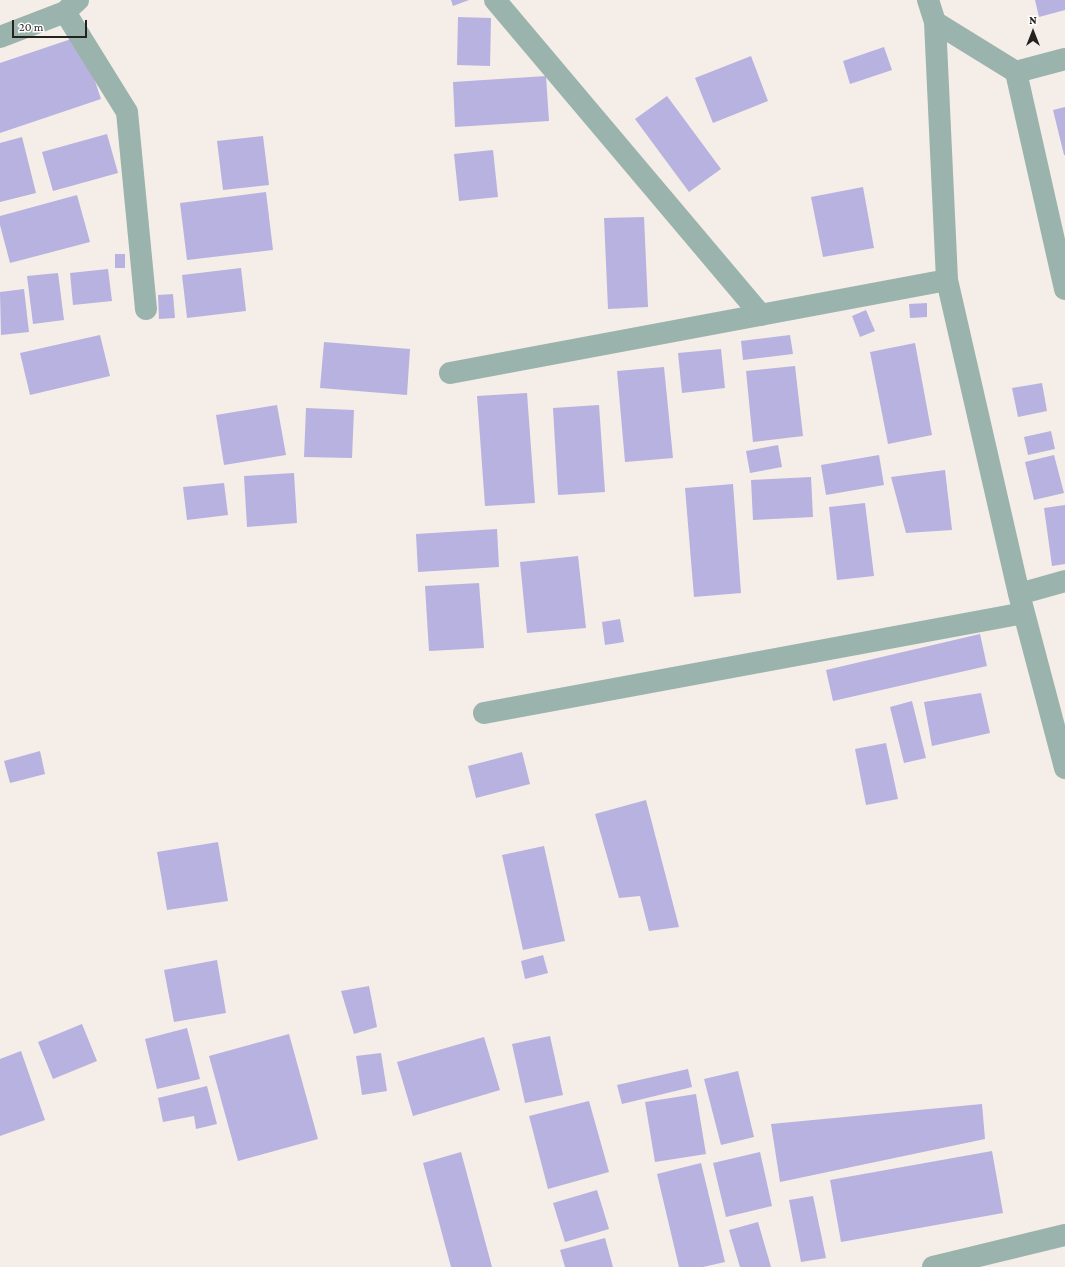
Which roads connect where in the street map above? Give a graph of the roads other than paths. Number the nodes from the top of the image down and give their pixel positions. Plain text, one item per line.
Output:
1 (495, 0) edge
2 (928, 0) edge
3 (72, 6) edge
4 (935, 22) junction
5 (0, 37) edge
6 (1065, 59) edge
7 (1016, 72) junction
8 (947, 280) junction
9 (1065, 289) edge
10 (146, 309) dead end
11 (761, 315) junction
12 (450, 372) dead end
13 (1065, 581) edge
14 (1021, 604) junction
15 (484, 714) dead end
16 (1065, 768) edge
17 (1065, 1235) edge
18 (933, 1267) edge

1 - 11 street
2 - 4 street
3 - 5 street
3 - 10 street
4 - 7 street
4 - 8 street
6 - 7 street
7 - 9 street
8 - 11 street
8 - 14 street
11 - 12 street
13 - 14 street
14 - 15 street
14 - 16 street
17 - 18 street

